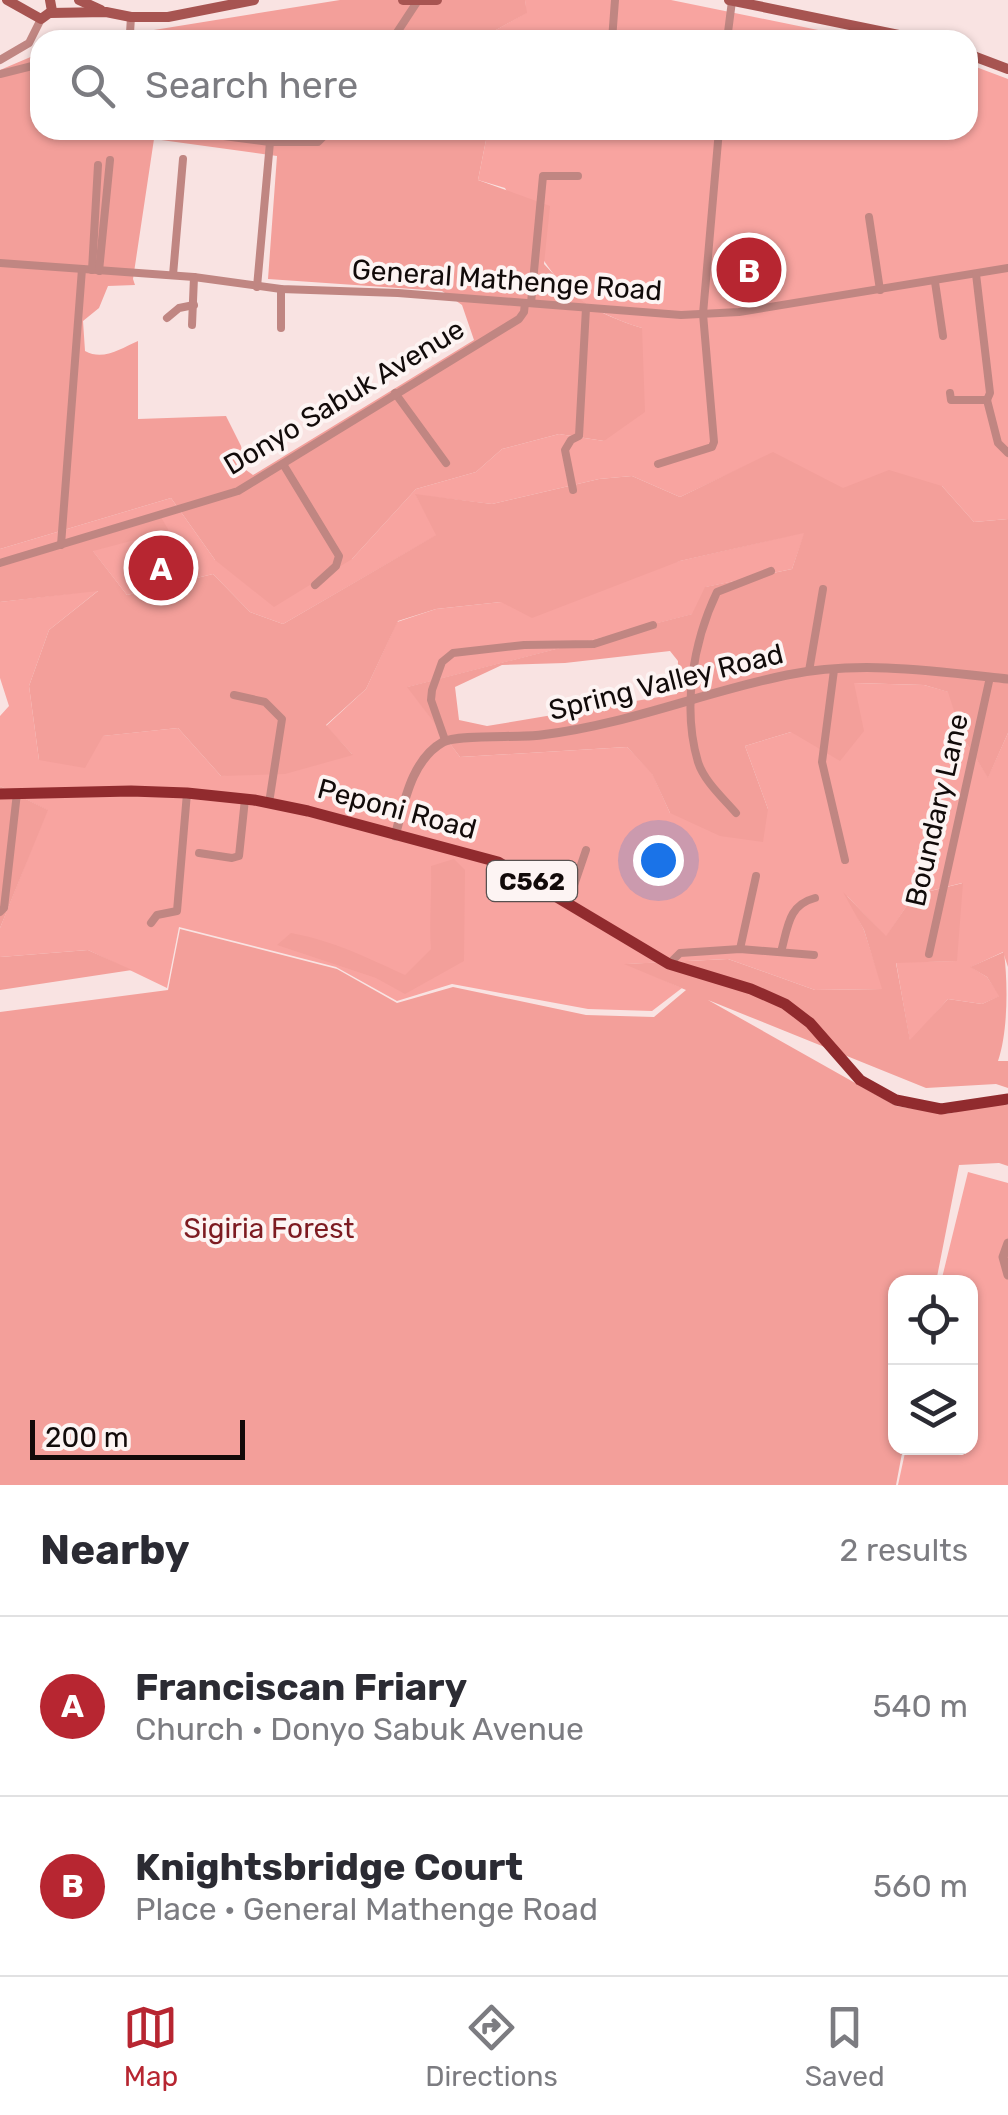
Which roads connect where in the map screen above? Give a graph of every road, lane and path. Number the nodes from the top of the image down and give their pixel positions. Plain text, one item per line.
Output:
1 (7, 0) edge
2 (29, 0) edge
3 (50, 0) edge
4 (79, 0) edge
5 (254, 0) edge
6 (402, 0) edge
7 (438, 0) edge
8 (615, 0) edge
9 (730, 0) edge
10 (417, 2) edge
11 (106, 12) junction
12 (38, 15) junction
13 (131, 17) junction
14 (33, 30) edge
15 (130, 30) edge
16 (399, 30) edge
17 (613, 30) edge
18 (728, 30) edge
19 (874, 30) edge
20 (30, 40) edge
21 (978, 58) edge
22 (0, 60) edge
23 (30, 66) edge
24 (1008, 69) edge
25 (0, 74) edge
26 (253, 140) edge
27 (320, 140) edge
28 (717, 140) edge
29 (270, 142) junction
30 (183, 159) dead end
31 (110, 160) dead end
32 (98, 165) dead end
33 (578, 176) dead end
34 (869, 217) dead end
35 (0, 263) edge
36 (1008, 268) edge
37 (91, 270) junction
38 (976, 274) junction
39 (173, 275) junction
40 (194, 277) junction
41 (934, 282) junction
42 (257, 287) junction
43 (281, 289) junction
44 (880, 290) junction
45 (528, 303) junction
46 (194, 305) junction
47 (586, 308) junction
48 (703, 314) junction
49 (167, 318) dead end
50 (192, 326) dead end
51 (281, 328) dead end
52 (942, 336) dead end
53 (396, 393) junction
54 (950, 394) dead end
55 (987, 400) junction
56 (1008, 453) edge
57 (446, 463) dead end
58 (283, 464) junction
59 (658, 464) dead end
60 (574, 490) dead end
61 (61, 545) junction
62 (0, 563) edge
63 (770, 571) dead end
64 (315, 585) dead end
65 (823, 589) dead end
66 (653, 625) dead end
67 (834, 670) junction
68 (810, 671) junction
69 (990, 677) junction
70 (1008, 679) edge
71 (234, 695) dead end
72 (689, 703) junction
73 (445, 740) junction
74 (187, 792) junction
75 (17, 793) junction
76 (0, 794) edge
77 (245, 799) junction
78 (269, 802) junction
79 (736, 813) dead end
80 (395, 836) junction
81 (586, 850) dead end
82 (198, 852) dead end
83 (845, 860) dead end
84 (756, 876) dead end
85 (815, 898) dead end
86 (568, 902) junction
87 (0, 912) edge
88 (151, 922) dead end
89 (740, 949) junction
90 (781, 952) junction
91 (929, 954) dead end
92 (814, 955) dead end
93 (668, 964) junction
94 (1008, 1099) edge
95 (1008, 1243) edge
96 (1008, 1274) edge

1 - 12 main road
2 - 12 main road
3 - 12 main road
4 - 11 main road
5 - 13 main road
6 - 10 main road
7 - 10 main road
8 - 17 street
9 - 18 street
9 - 19 main road
10 - 16 street
11 - 12 main road
11 - 13 main road
12 - 14 street
13 - 15 street
20 - 22 street
21 - 24 main road
23 - 25 street
26 - 29 street
27 - 29 street
28 - 48 street
29 - 42 street
30 - 39 street
31 - 37 street
32 - 37 street
33 - 45 street
34 - 44 street
35 - 37 street, General Mathenge Road
36 - 38 street, General Mathenge Road
37 - 39 street, General Mathenge Road
37 - 61 street
38 - 41 street, General Mathenge Road
38 - 55 street
39 - 40 street, General Mathenge Road
40 - 42 street, General Mathenge Road
40 - 46 street
41 - 44 street, General Mathenge Road
41 - 52 street
42 - 43 street, General Mathenge Road
43 - 45 street, General Mathenge Road
43 - 51 street
44 - 48 street, General Mathenge Road
45 - 47 street, General Mathenge Road
45 - 53 street, Donyo Sabuk Avenue
46 - 49 street
46 - 50 street
47 - 48 street, General Mathenge Road
47 - 60 street
48 - 59 street
53 - 57 street
53 - 58 street, Donyo Sabuk Avenue
54 - 55 street
55 - 56 street
58 - 61 street, Donyo Sabuk Avenue
58 - 64 street
61 - 62 street, Donyo Sabuk Avenue
63 - 72 street
65 - 68 street
66 - 73 street
67 - 68 street, Spring Valley Road
67 - 69 street, Spring Valley Road
67 - 83 street
68 - 72 street, Spring Valley Road
69 - 70 street, Spring Valley Road
69 - 91 street, Boundary Lane
71 - 78 street
72 - 73 street, Spring Valley Road
72 - 79 street
73 - 80 street
74 - 75 main road, Peponi Road / C562
74 - 77 main road, Peponi Road / C562
74 - 88 street
75 - 76 main road, Peponi Road / C562
75 - 87 street
77 - 78 main road, Peponi Road / C562
77 - 82 street
78 - 80 main road, Peponi Road / C562
80 - 86 main road, Peponi Road / C562
81 - 86 street
84 - 89 street
85 - 90 street
86 - 93 main road, Peponi Road / C562
89 - 90 street
89 - 93 street
90 - 92 street
93 - 94 main road, Peponi Road / C562
95 - 96 street

